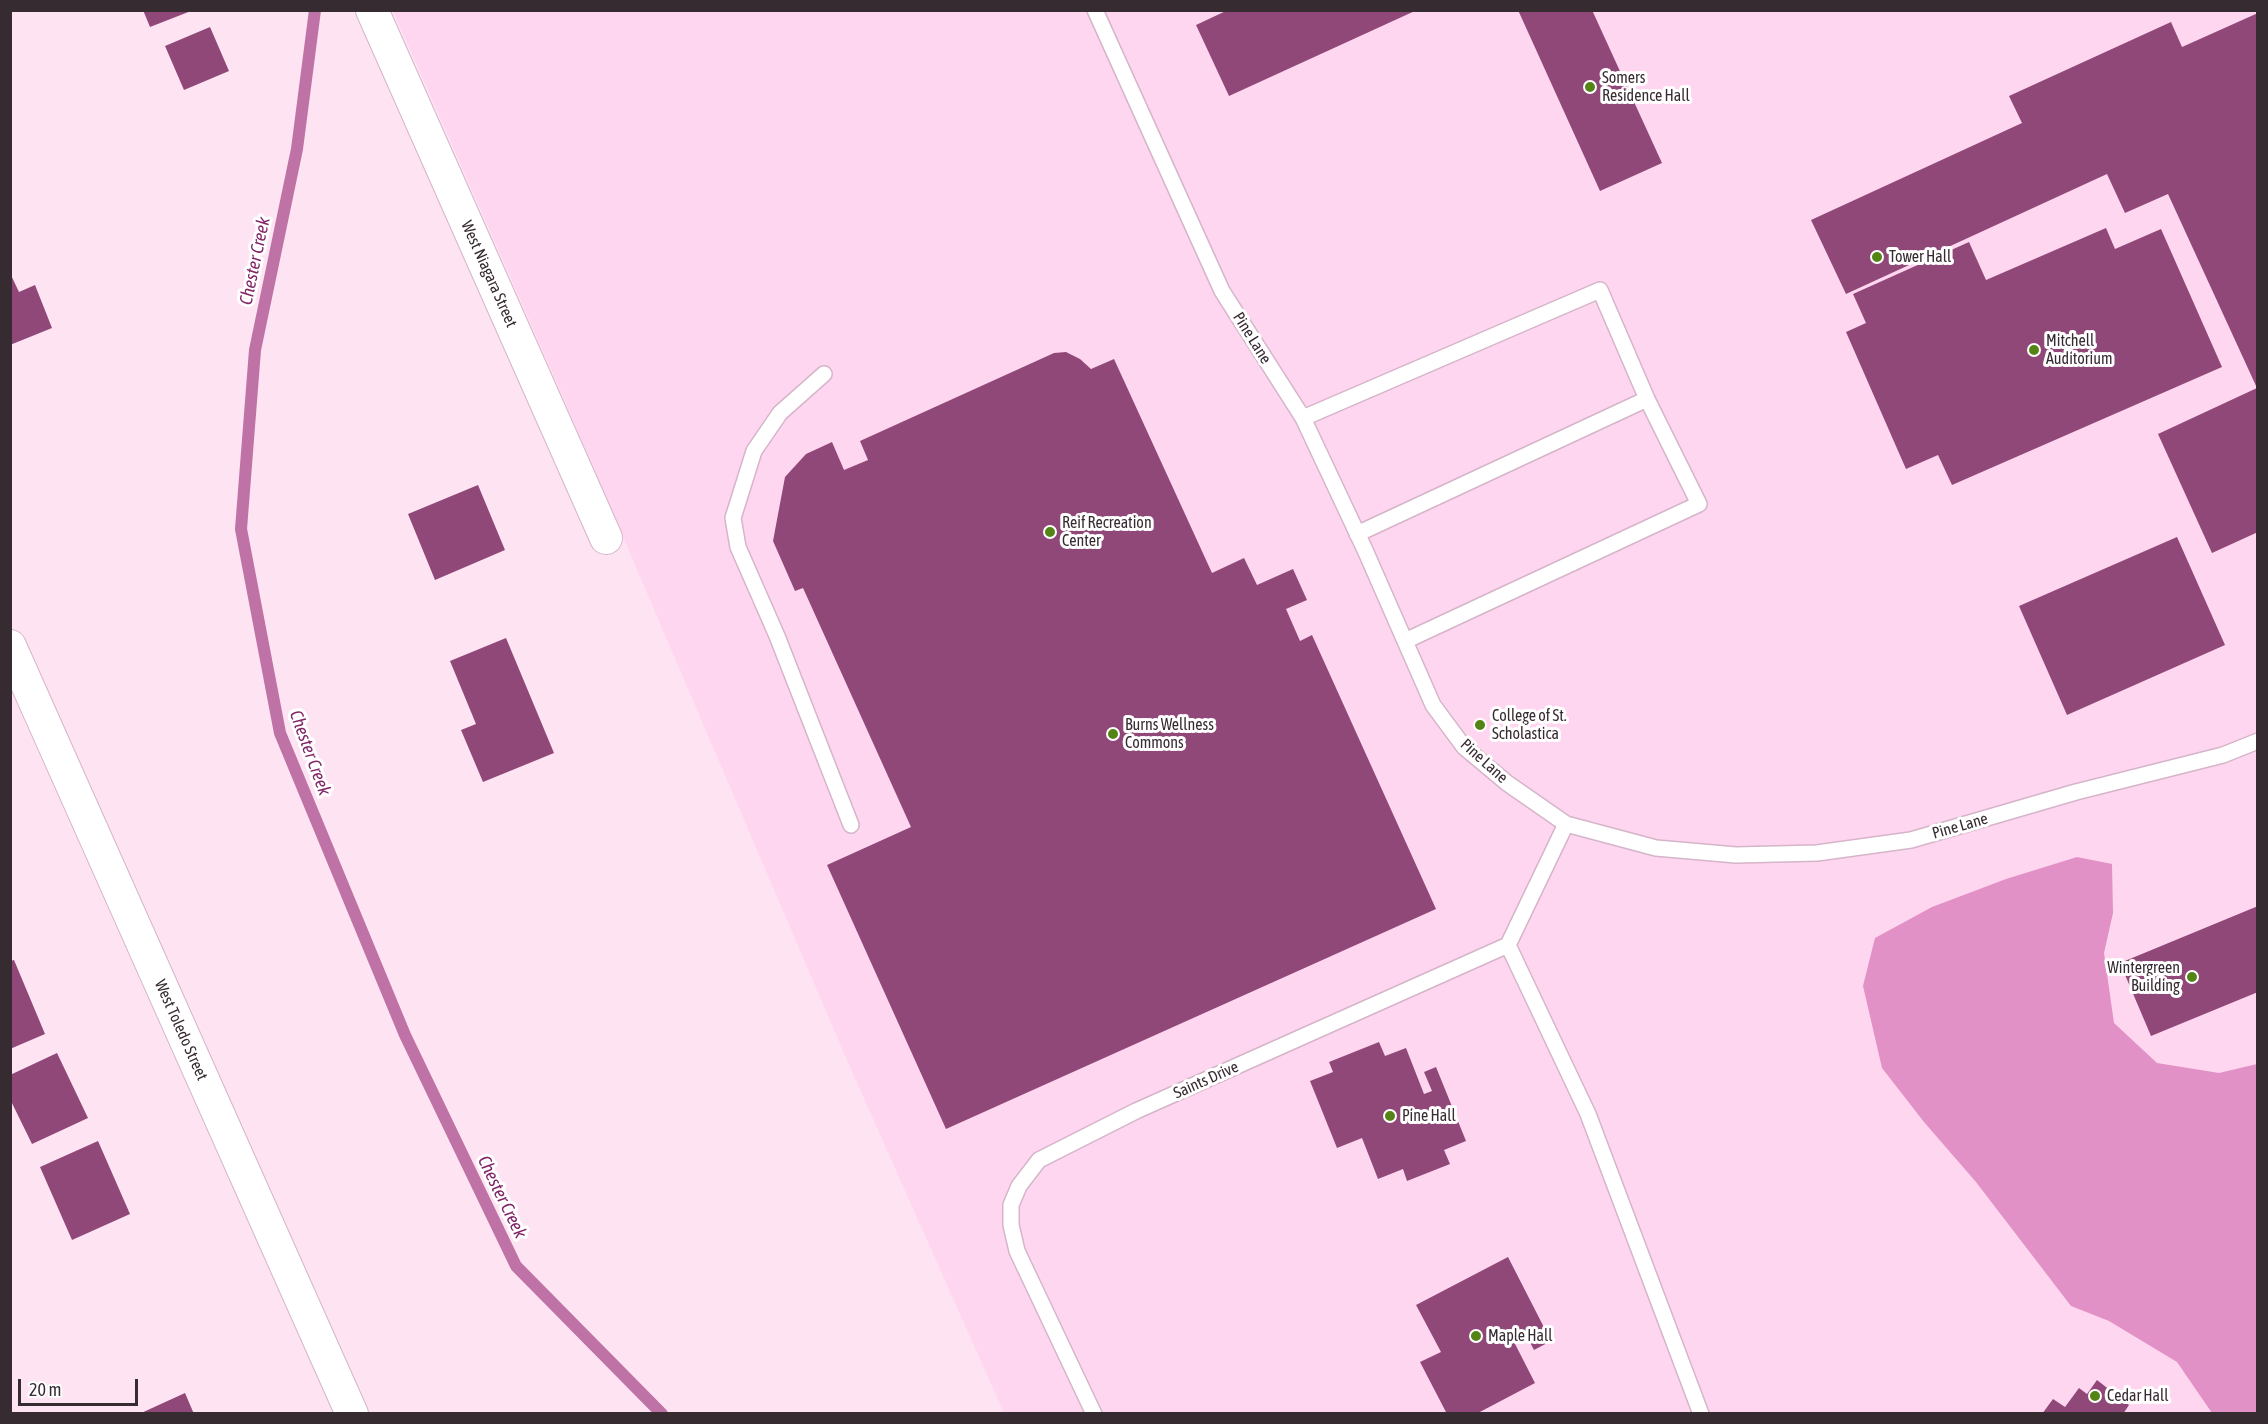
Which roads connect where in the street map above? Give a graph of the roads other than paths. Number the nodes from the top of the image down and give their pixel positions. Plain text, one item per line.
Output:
1 (372, 10) edge
2 (1095, 10) edge
3 (824, 374) dead end
4 (1647, 399) junction
5 (1303, 418) junction
6 (1357, 534) junction
7 (606, 538) dead end
8 (1405, 641) junction
9 (10, 646) edge
10 (2258, 741) edge
11 (1566, 824) junction
12 (851, 825) dead end
13 (1508, 945) junction
14 (352, 1413) edge
15 (1094, 1413) edge
16 (1701, 1413) edge

1 - 7 street, West Niagara Street
2 - 5 lane, Pine Lane
3 - 12 lane
4 - 5 lane
4 - 6 lane
4 - 8 lane
5 - 6 lane, Pine Lane
6 - 8 lane, Pine Lane
8 - 11 lane, Pine Lane
9 - 14 street, West Toledo Street
10 - 11 lane, Pine Lane
11 - 13 lane
13 - 15 lane, Saints Drive
13 - 16 lane

